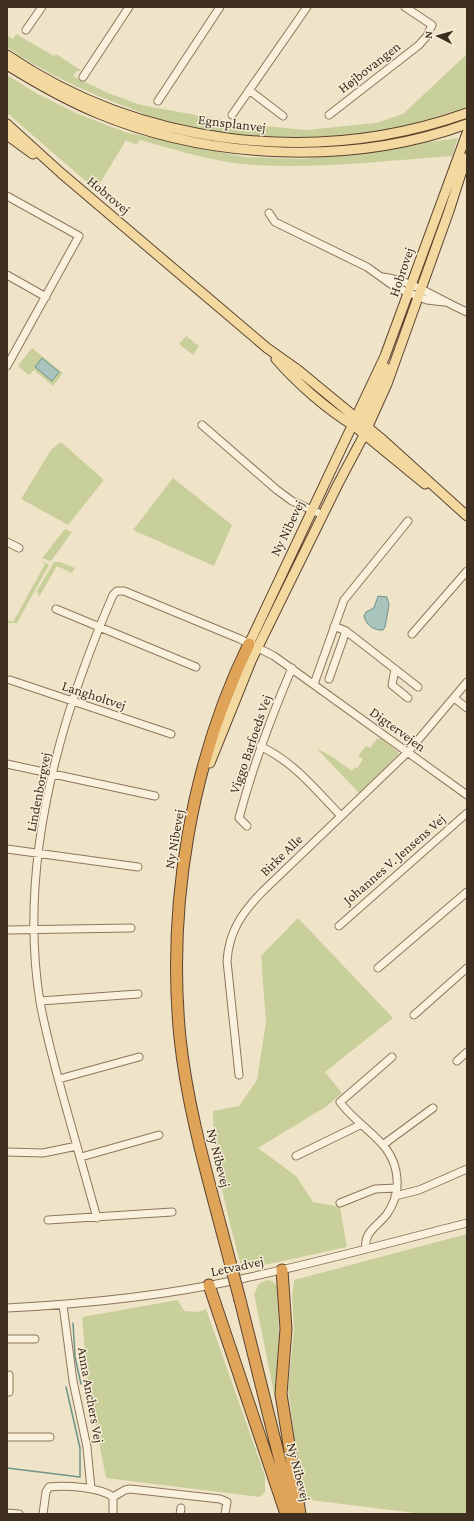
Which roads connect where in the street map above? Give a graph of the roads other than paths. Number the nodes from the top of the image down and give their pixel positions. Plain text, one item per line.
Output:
1 (42, 7) edge
2 (130, 7) edge
3 (220, 7) edge
4 (307, 7) edge
5 (405, 7) edge
6 (26, 30) dead end
7 (7, 55) edge
8 (7, 65) edge
9 (84, 78) dead end
10 (249, 90) junction
11 (158, 101) dead end
12 (467, 114) edge
13 (232, 115) dead end
14 (329, 115) dead end
15 (283, 116) dead end
16 (7, 124) edge
17 (467, 124) edge
18 (7, 129) edge
19 (7, 135) edge
20 (466, 135) edge
21 (465, 154) edge
22 (49, 161) junction
23 (61, 173) junction
24 (7, 196) edge
25 (269, 213) dead end
26 (7, 276) edge
27 (415, 291) junction
28 (46, 297) junction
29 (467, 312) edge
30 (267, 348) junction
31 (10, 355) edge
32 (7, 366) edge
33 (202, 424) dead end
34 (361, 426) junction
35 (312, 511) junction
36 (465, 514) edge
37 (322, 515) junction
38 (408, 521) dead end
39 (7, 542) edge
40 (19, 548) dead end
41 (467, 571) edge
42 (56, 609) dead end
43 (99, 626) junction
44 (334, 626) junction
45 (346, 631) junction
46 (412, 634) dead end
47 (254, 646) junction
48 (196, 667) dead end
49 (292, 668) junction
50 (395, 669) junction
51 (329, 679) dead end
52 (10, 680) dead end
53 (467, 682) edge
54 (314, 684) junction
55 (418, 687) dead end
56 (408, 698) dead end
57 (454, 698) junction
58 (72, 701) junction
59 (467, 708) edge
60 (171, 734) dead end
61 (260, 746) junction
62 (408, 752) junction
63 (210, 763) joint
64 (7, 764) edge
65 (53, 774) junction
66 (467, 795) edge
67 (155, 796) dead end
68 (196, 803) junction
69 (467, 813) edge
70 (341, 816) junction
71 (247, 826) dead end
72 (7, 849) edge
73 (40, 853) junction
74 (138, 867) dead end
75 (467, 892) edge
76 (338, 926) dead end
77 (131, 928) dead end
78 (34, 929) junction
79 (7, 930) edge
80 (378, 968) dead end
81 (467, 968) edge
82 (138, 994) dead end
83 (40, 1001) junction
84 (414, 1015) dead end
85 (467, 1052) edge
86 (139, 1057) dead end
87 (392, 1057) dead end
88 (457, 1061) dead end
89 (239, 1075) dead end
90 (59, 1079) junction
91 (433, 1108) dead end
92 (360, 1125) junction
93 (160, 1135) dead end
94 (384, 1144) junction
95 (78, 1146) junction
96 (7, 1152) edge
97 (296, 1156) dead end
98 (81, 1157) junction
99 (467, 1169) edge
100 (396, 1188) junction
101 (395, 1196) junction
102 (340, 1203) dead end
103 (172, 1212) dead end
104 (97, 1218) junction
105 (48, 1220) dead end
106 (467, 1223) edge
107 (366, 1249) junction
108 (282, 1270) junction
109 (209, 1285) junction
110 (63, 1305) junction
111 (7, 1308) edge
112 (7, 1339) edge
113 (35, 1340) dead end
114 (9, 1375) dead end
115 (7, 1392) edge
116 (7, 1437) edge
117 (50, 1437) dead end
118 (91, 1489) junction
119 (113, 1497) junction
120 (7, 1513) edge
121 (19, 1514) edge
122 (43, 1514) edge
123 (114, 1514) edge
124 (225, 1514) edge
125 (286, 1514) edge
126 (293, 1514) edge
127 (300, 1514) edge

1 - 6 street
2 - 9 street
3 - 11 street
4 - 10 street
5 - 14 street, Højbovangen
7 - 12 main road, Egnsplanvej
8 - 17 main road, Egnsplanvej
10 - 13 street
10 - 15 street
16 - 22 main road, Hobrovej
18 - 22 main road
19 - 23 main road, Hobrovej
20 - 21 main road, Hobrovej
21 - 27 main road, Hobrovej
21 - 27 main road, Hobrovej
22 - 23 main road, Hobrovej
23 - 30 main road, Hobrovej
24 - 28 street
25 - 27 street
26 - 28 street
27 - 29 street
27 - 34 main road, Hobrovej
27 - 34 main road, Hobrovej
28 - 31 street
30 - 34 main road, Hobrovej
30 - 34 main road, Hobrovej
31 - 32 street
33 - 35 street
34 - 35 main road, Ny Nibevej
34 - 36 main road, Hobrovej
34 - 36 main road, Hobrovej
34 - 37 main road, Ny Nibevej
35 - 37 street
35 - 47 main road, Ny Nibevej
37 - 47 main road, Ny Nibevej
38 - 44 street
39 - 40 street
41 - 46 street
42 - 43 street
43 - 47 street, Lindenborgvej
43 - 48 street
43 - 58 street, Lindenborgvej
44 - 45 street
44 - 54 street
45 - 50 street
45 - 51 street
47 - 49 street, Digtervejen
47 - 63 main road, Ny Nibevej
47 - 68 highway, Ny Nibevej
49 - 54 street, Digtervejen
49 - 61 street, Viggo Barfoeds Vej
50 - 55 street
50 - 56 street
52 - 58 street, Langholtvej
53 - 57 street, Birke Alle
54 - 62 street, Digtervejen
57 - 59 street
57 - 62 street, Birke Alle
58 - 60 street, Langholtvej
58 - 65 street, Lindenborgvej
61 - 70 street
61 - 71 street, Viggo Barfoeds Vej
62 - 66 street, Digtervejen
62 - 70 street, Birke Alle
63 - 68 highway, Ny Nibevej
64 - 65 street
65 - 67 street
65 - 73 street, Lindenborgvej
68 - 126 highway, Ny Nibevej, bridge
69 - 76 street, Johannes V. Jensens Vej
70 - 89 street, Birke Alle
72 - 73 street
73 - 74 street
73 - 78 street, Lindenborgvej
75 - 80 street
77 - 78 street
78 - 79 street
78 - 83 street, Lindenborgvej
81 - 84 street
82 - 83 street
83 - 90 street, Lindenborgvej
85 - 88 street
86 - 90 street
87 - 92 street
90 - 95 street, Lindenborgvej
91 - 94 street
92 - 94 street
92 - 97 street
93 - 98 street
94 - 100 street
95 - 96 street
95 - 98 street, Lindenborgvej
98 - 104 street, Lindenborgvej
99 - 101 street
100 - 101 street
100 - 102 street
101 - 107 street
103 - 104 street
104 - 105 street
106 - 107 street, Letvadvej
107 - 108 street, Letvadvej
108 - 109 street, Letvadvej
108 - 127 highway
109 - 110 street, Letvadvej
109 - 125 highway
110 - 111 street, Letvadvej
110 - 118 street, Anna Anchers Vej
112 - 113 street
114 - 115 street
116 - 117 street
118 - 119 street
118 - 122 street
119 - 123 street
119 - 124 street
120 - 121 street

